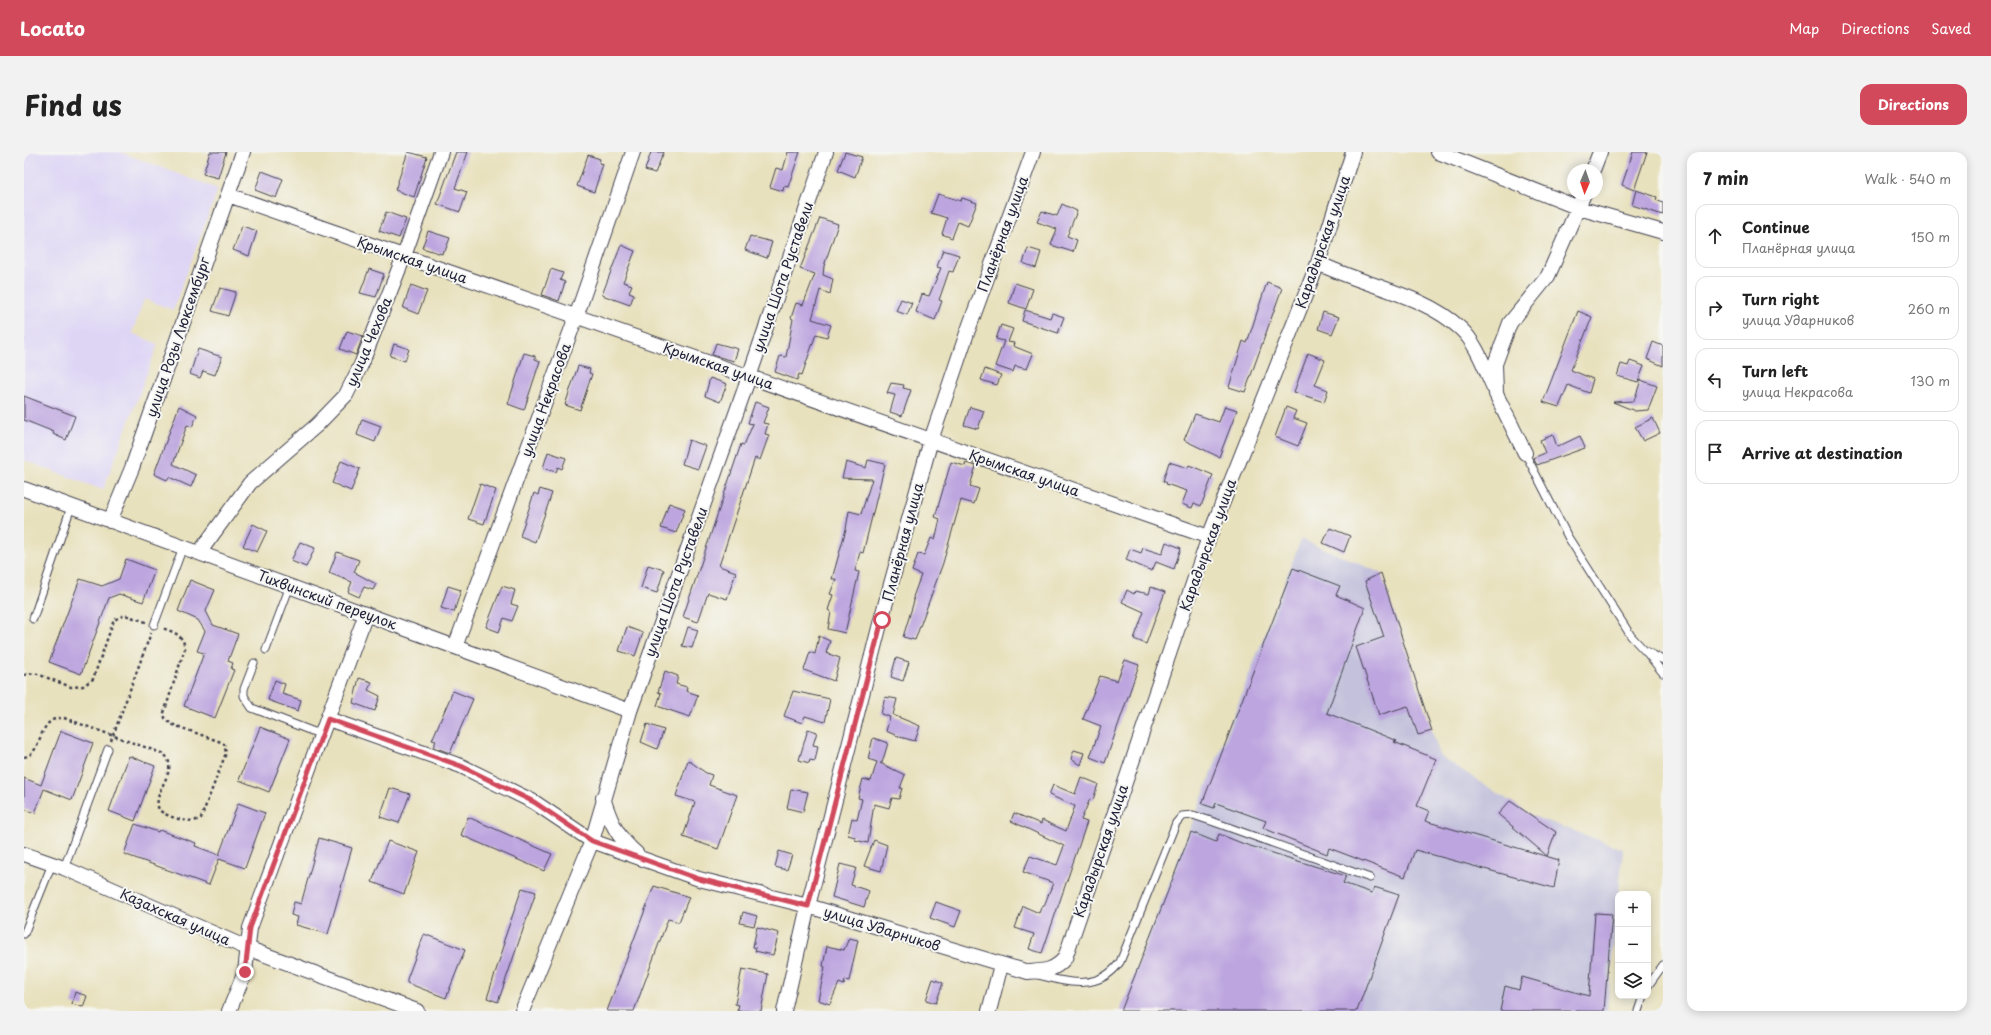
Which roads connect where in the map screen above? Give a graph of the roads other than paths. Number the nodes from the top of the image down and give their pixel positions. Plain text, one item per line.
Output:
1 (243, 152) edge
2 (441, 152) edge
3 (633, 152) edge
4 (826, 152) edge
5 (1033, 152) edge
6 (1353, 152) edge
7 (1438, 152) edge
8 (1600, 152) edge
9 (1595, 164) edge
10 (228, 195) junction
11 (1582, 200) edge
12 (1579, 208) junction
13 (1663, 232) edge
14 (404, 256) junction
15 (1318, 263) junction
16 (576, 317) junction
17 (749, 377) junction
18 (1496, 394) junction
19 (931, 440) junction
20 (1525, 453) joint
21 (24, 489) edge
22 (71, 507) junction
23 (110, 521) junction
24 (1209, 537) junction
25 (183, 548) junction
26 (199, 553) junction
27 (290, 586) junction
28 (366, 614) junction
29 (33, 619) dead end
30 (154, 625) road end
31 (455, 647) junction
32 (266, 650) dead end
33 (1644, 650) junction
34 (1663, 660) edge
35 (254, 663) dead end
36 (1663, 673) edge
37 (630, 711) junction
38 (328, 719) junction
39 (322, 735) junction
40 (108, 749) road end
41 (603, 798) junction
42 (592, 841) junction
43 (24, 854) edge
44 (644, 859) junction
45 (58, 866) junction
46 (1370, 878) dead end
47 (808, 906) junction
48 (24, 934) edge
49 (1070, 941) joint
50 (247, 948) junction
51 (1001, 965) junction
52 (1663, 965) edge
53 (1028, 972) junction
54 (1651, 982) edge
55 (1642, 999) edge
56 (229, 1011) edge
57 (417, 1011) edge
58 (522, 1011) edge
59 (784, 1011) edge
60 (989, 1011) edge
61 (1638, 1011) edge

1 - 10 street, улица Розы Люксембург
2 - 14 street, улица Чехова
3 - 16 street, улица Некрасова
4 - 17 street, улица Шота Руставели
5 - 19 street, Планёрная улица
6 - 15 street, Карадырская улица
7 - 12 street
8 - 9 street
10 - 14 street, Крымская улица
10 - 23 street, улица Розы Люксембург
11 - 12 street
12 - 13 street
12 - 18 street
14 - 16 street, Крымская улица
14 - 26 street, улица Чехова
15 - 18 street
15 - 24 street, Карадырская улица
16 - 17 street, Крымская улица
16 - 31 street, улица Некрасова
17 - 19 street, Крымская улица
17 - 37 street, улица Шота Руставели
18 - 20 street
19 - 24 street, Крымская улица
19 - 47 street, Планёрная улица
20 - 33 lane
21 - 22 street, Тихвинский переулок
22 - 23 street, Тихвинский переулок
22 - 29 lane
23 - 25 street, Тихвинский переулок
24 - 49 street, Карадырская улица
25 - 26 street, Тихвинский переулок
25 - 30 lane
26 - 27 street, Тихвинский переулок
27 - 28 street, Тихвинский переулок
27 - 32 lane
28 - 31 street, Тихвинский переулок
28 - 38 street
31 - 37 street, Тихвинский переулок
33 - 34 lane
33 - 36 lane
35 - 39 lane
37 - 41 street, улица Шота Руставели
38 - 39 street
38 - 42 street, улица Ударников
39 - 50 street
40 - 45 lane
41 - 42 street, улица Шота Руставели
41 - 44 street
42 - 44 street, улица Ударников
42 - 58 street, улица Шота Руставели
43 - 45 street, Казахская улица
44 - 47 street, улица Ударников
45 - 48 lane
45 - 50 street, Казахская улица
46 - 53 lane
47 - 51 street, улица Ударников
47 - 59 street, Планёрная улица
49 - 53 street, улица Ударников
50 - 56 street
50 - 57 street, Казахская улица
51 - 53 street, улица Ударников
51 - 60 street
52 - 54 lane
55 - 61 lane

